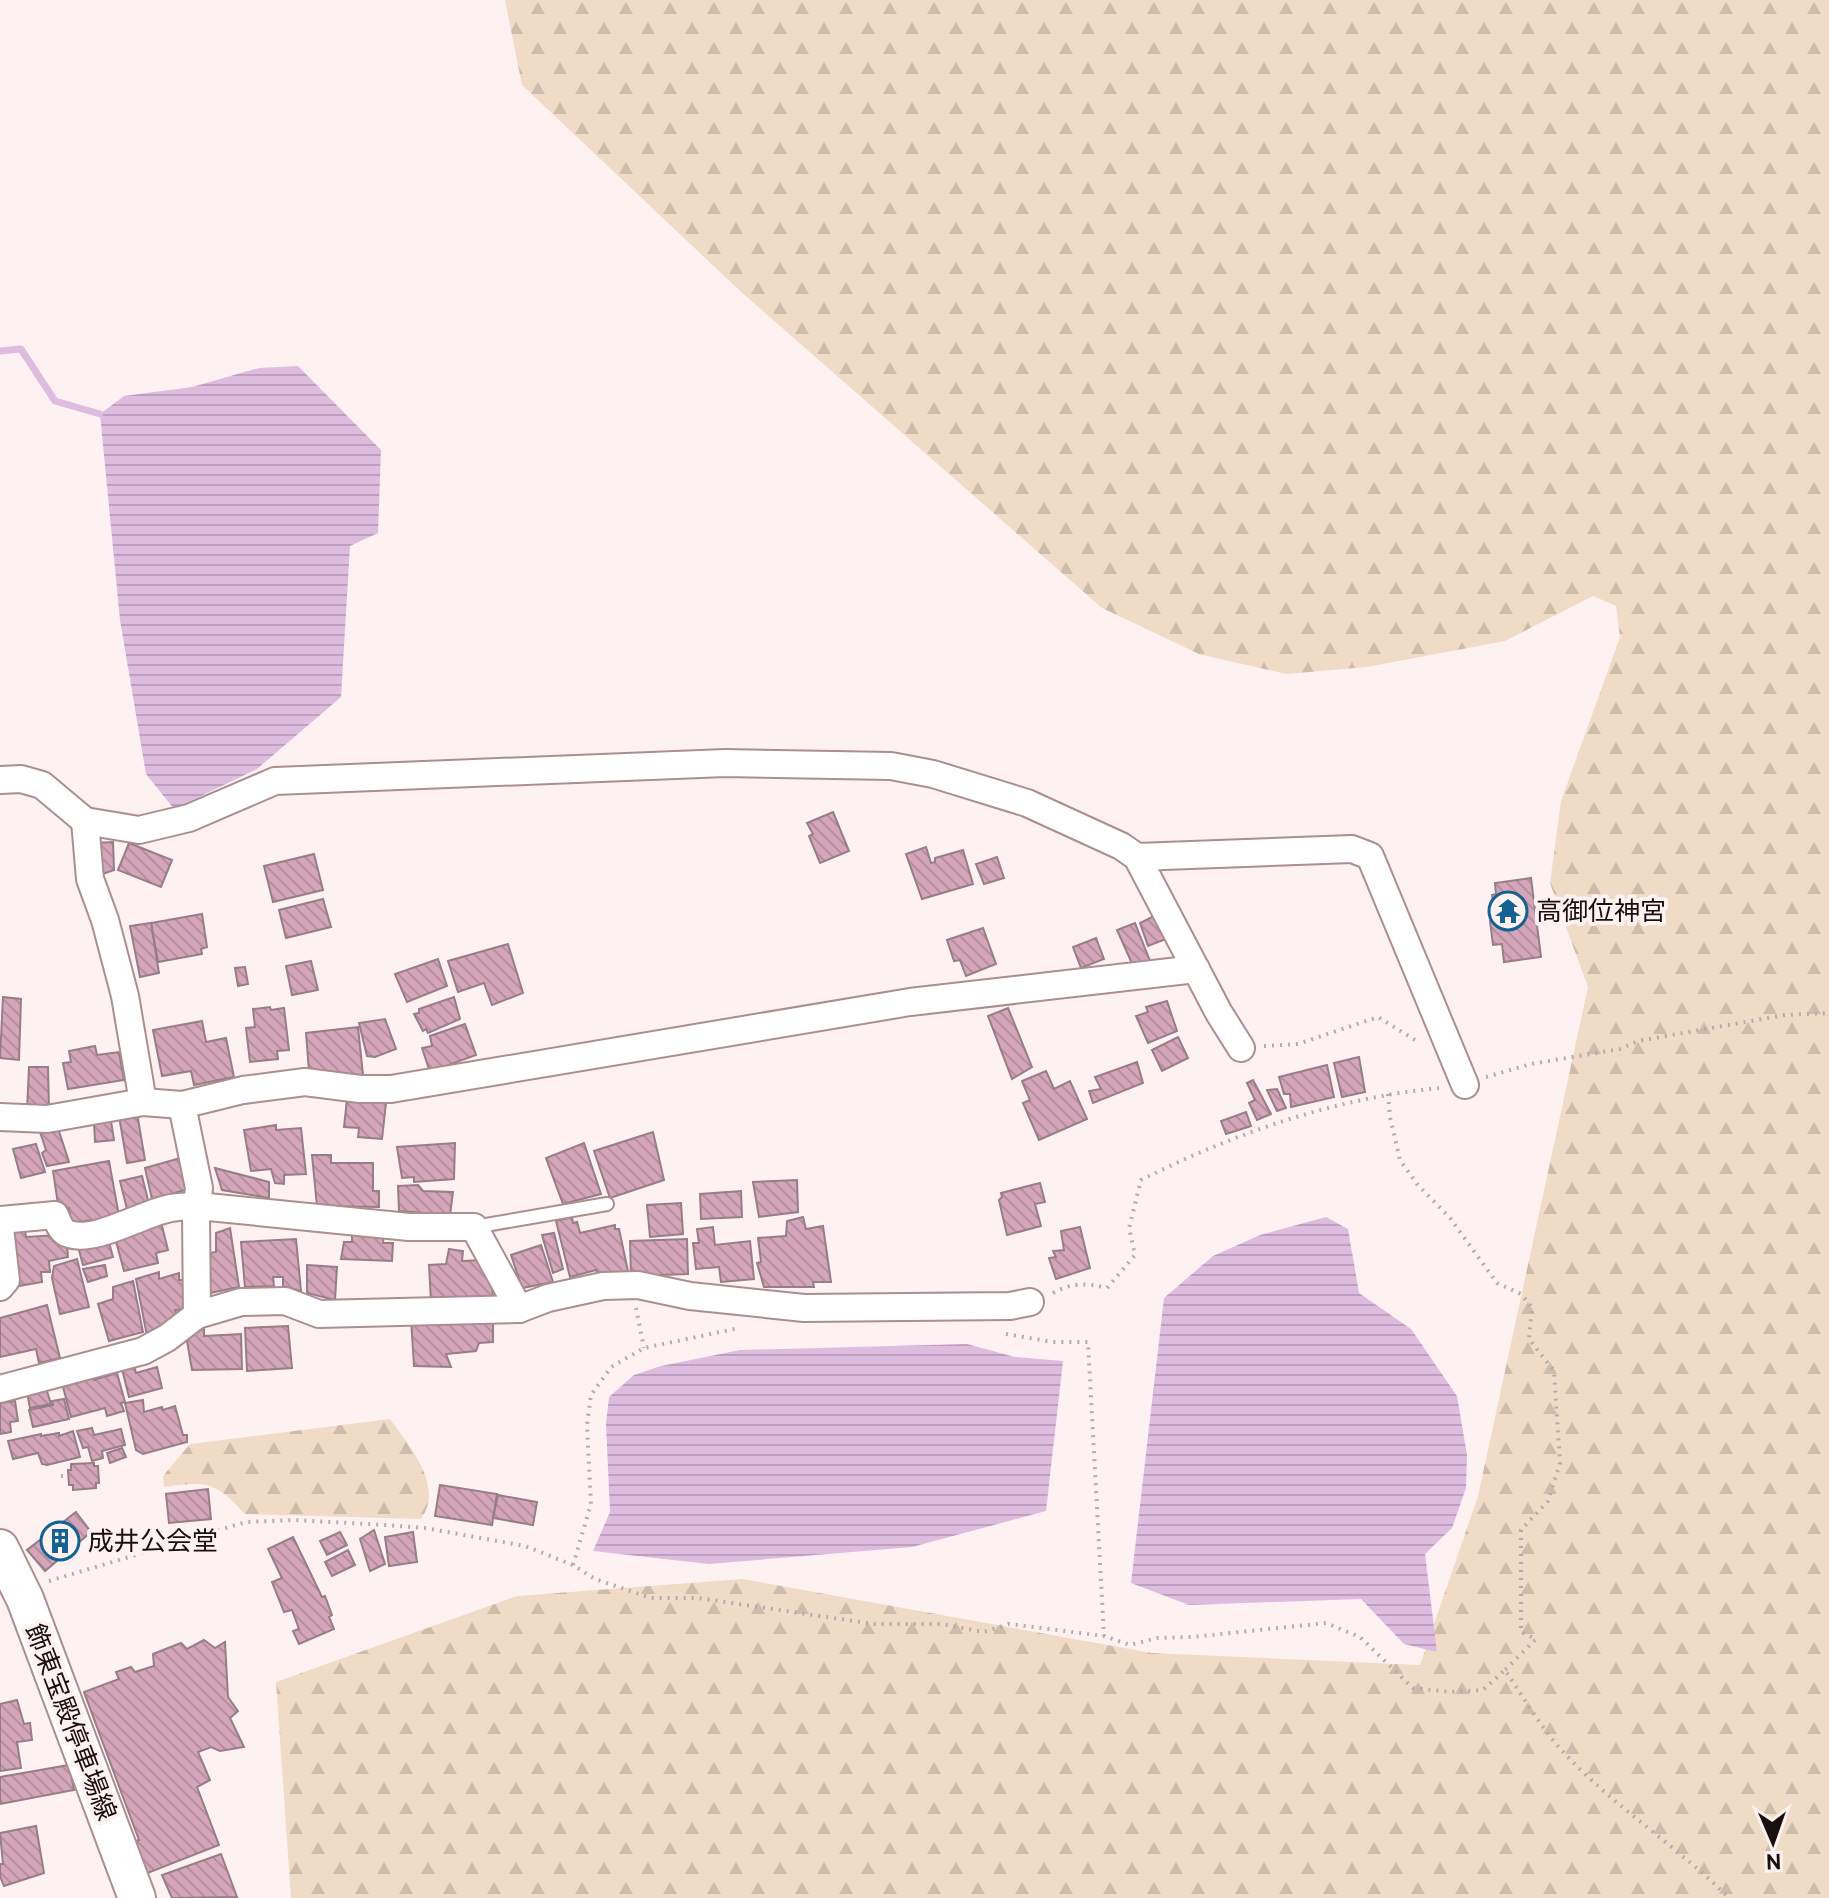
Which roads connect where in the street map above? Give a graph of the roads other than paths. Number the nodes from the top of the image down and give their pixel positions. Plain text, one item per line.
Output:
1 (0, 780) edge
2 (85, 821) junction
3 (1137, 857) junction
4 (1196, 969) junction
5 (1241, 1048) road end
6 (1465, 1085) road end
7 (143, 1102) junction
8 (182, 1105) junction
9 (0, 1117) edge
10 (607, 1204) dead end
11 (198, 1206) junction
12 (0, 1220) edge
13 (474, 1227) junction
14 (0, 1228) edge
15 (0, 1287) edge
16 (1030, 1302) road end
17 (519, 1309) junction
18 (197, 1315) junction
19 (0, 1389) edge
20 (0, 1548) edge
21 (137, 1898) edge

1 - 2 street
2 - 3 street
2 - 7 street
3 - 4 street
3 - 6 street
4 - 5 street
4 - 8 street
7 - 8 street
7 - 9 street
8 - 11 street
10 - 13 lane
11 - 12 street
11 - 13 street
11 - 18 street
13 - 17 street
14 - 15 street
16 - 17 street
17 - 18 street
18 - 19 street
20 - 21 main road, 飾東宝殿停車場線

